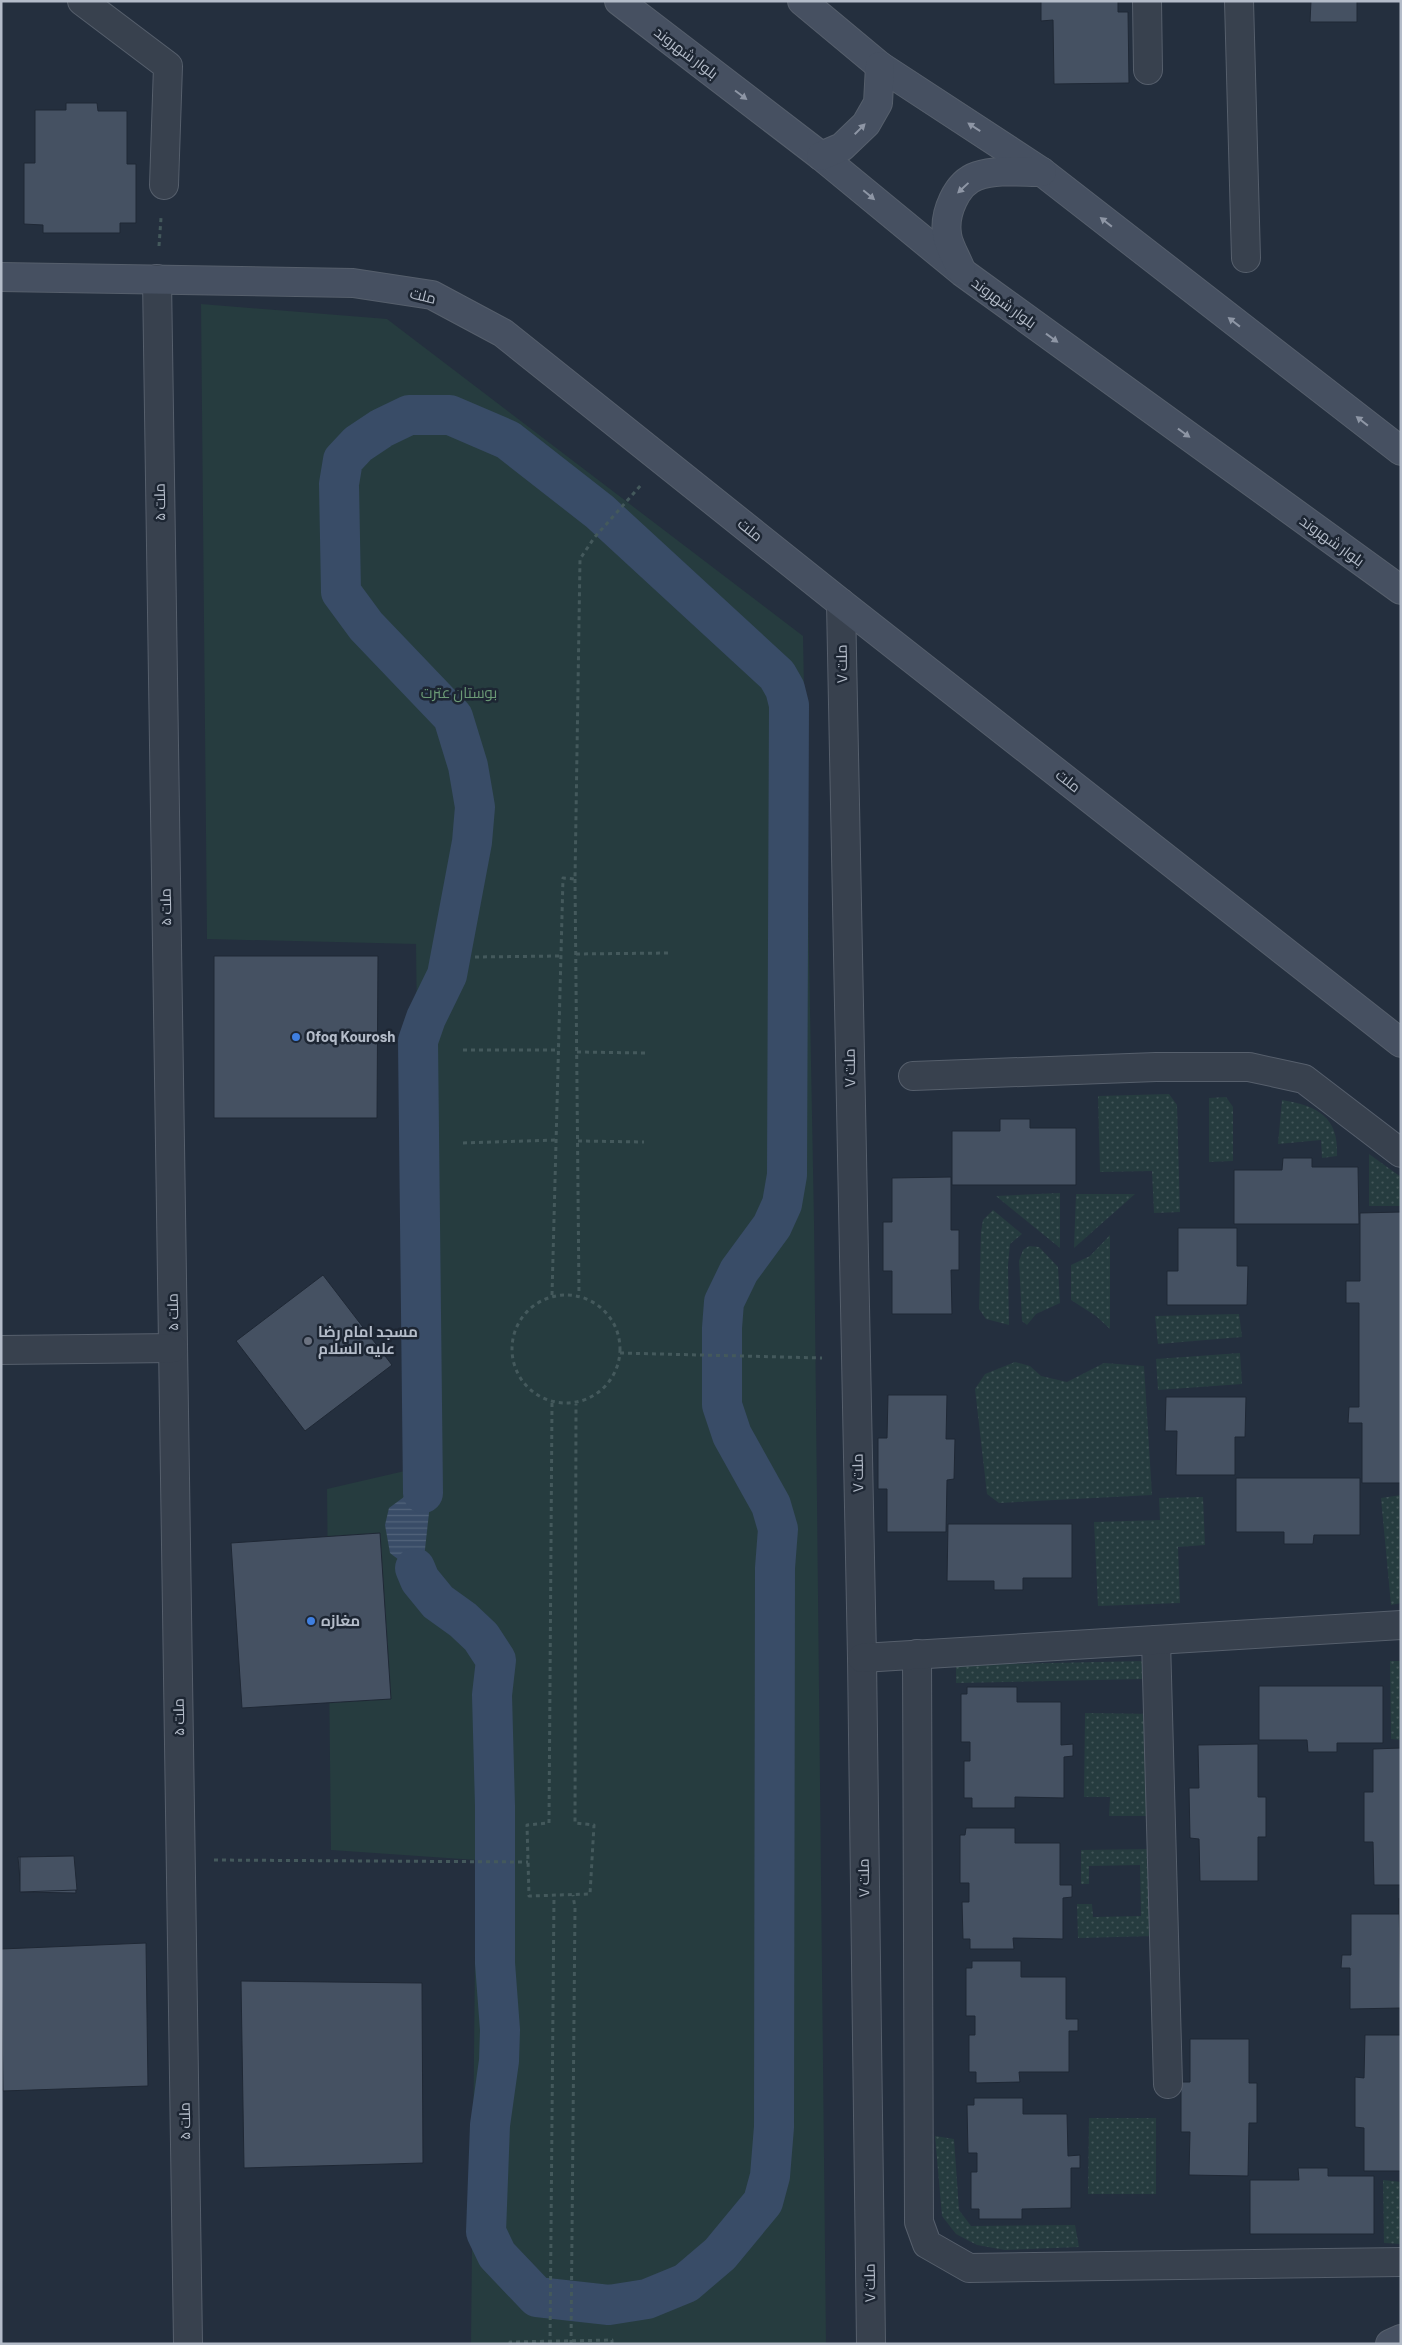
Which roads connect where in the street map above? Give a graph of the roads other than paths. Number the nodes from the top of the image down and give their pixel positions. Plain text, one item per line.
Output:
1 (82, 1) edge
2 (619, 1) edge
3 (802, 1) edge
4 (1147, 1) edge
5 (1239, 1) edge
6 (880, 66) junction
7 (1148, 70) dead end
8 (821, 156) junction
9 (1042, 172) junction
10 (164, 185) road end
11 (1246, 258) dead end
12 (962, 272) junction
13 (1, 277) edge
14 (157, 279) junction
15 (1401, 451) edge
16 (1401, 590) edge
17 (841, 603) junction
18 (1401, 1043) edge
19 (913, 1076) dead end
20 (1401, 1153) edge
21 (173, 1348) junction
22 (1, 1350) edge
23 (1401, 1625) edge
24 (1156, 1640) junction
25 (917, 1654) junction
26 (862, 1658) junction
27 (1168, 2084) dead end
28 (1401, 2262) edge
29 (1401, 2339) edge
30 (188, 2344) edge
31 (871, 2344) edge
32 (1390, 2344) edge

1 - 10 street
2 -> 8 main road, بلوار شهروند
3 - 6 main road
4 - 7 street
5 - 11 street
8 -> 6 main road
9 -> 6 main road
8 -> 12 main road, بلوار شهروند
9 -> 12 main road
15 -> 9 main road
12 -> 16 main road, بلوار شهروند
13 - 14 main road, ملت
14 - 17 main road, ملت
14 - 21 street, ملت ۵
17 - 18 main road, ملت
17 - 26 street, ملت ۷
19 - 20 street
21 - 22 street
21 - 30 street, ملت ۵
23 - 24 street
24 - 25 street
24 - 27 street
25 - 26 street
25 - 28 street
26 - 31 street, ملت ۷
29 - 32 main road

